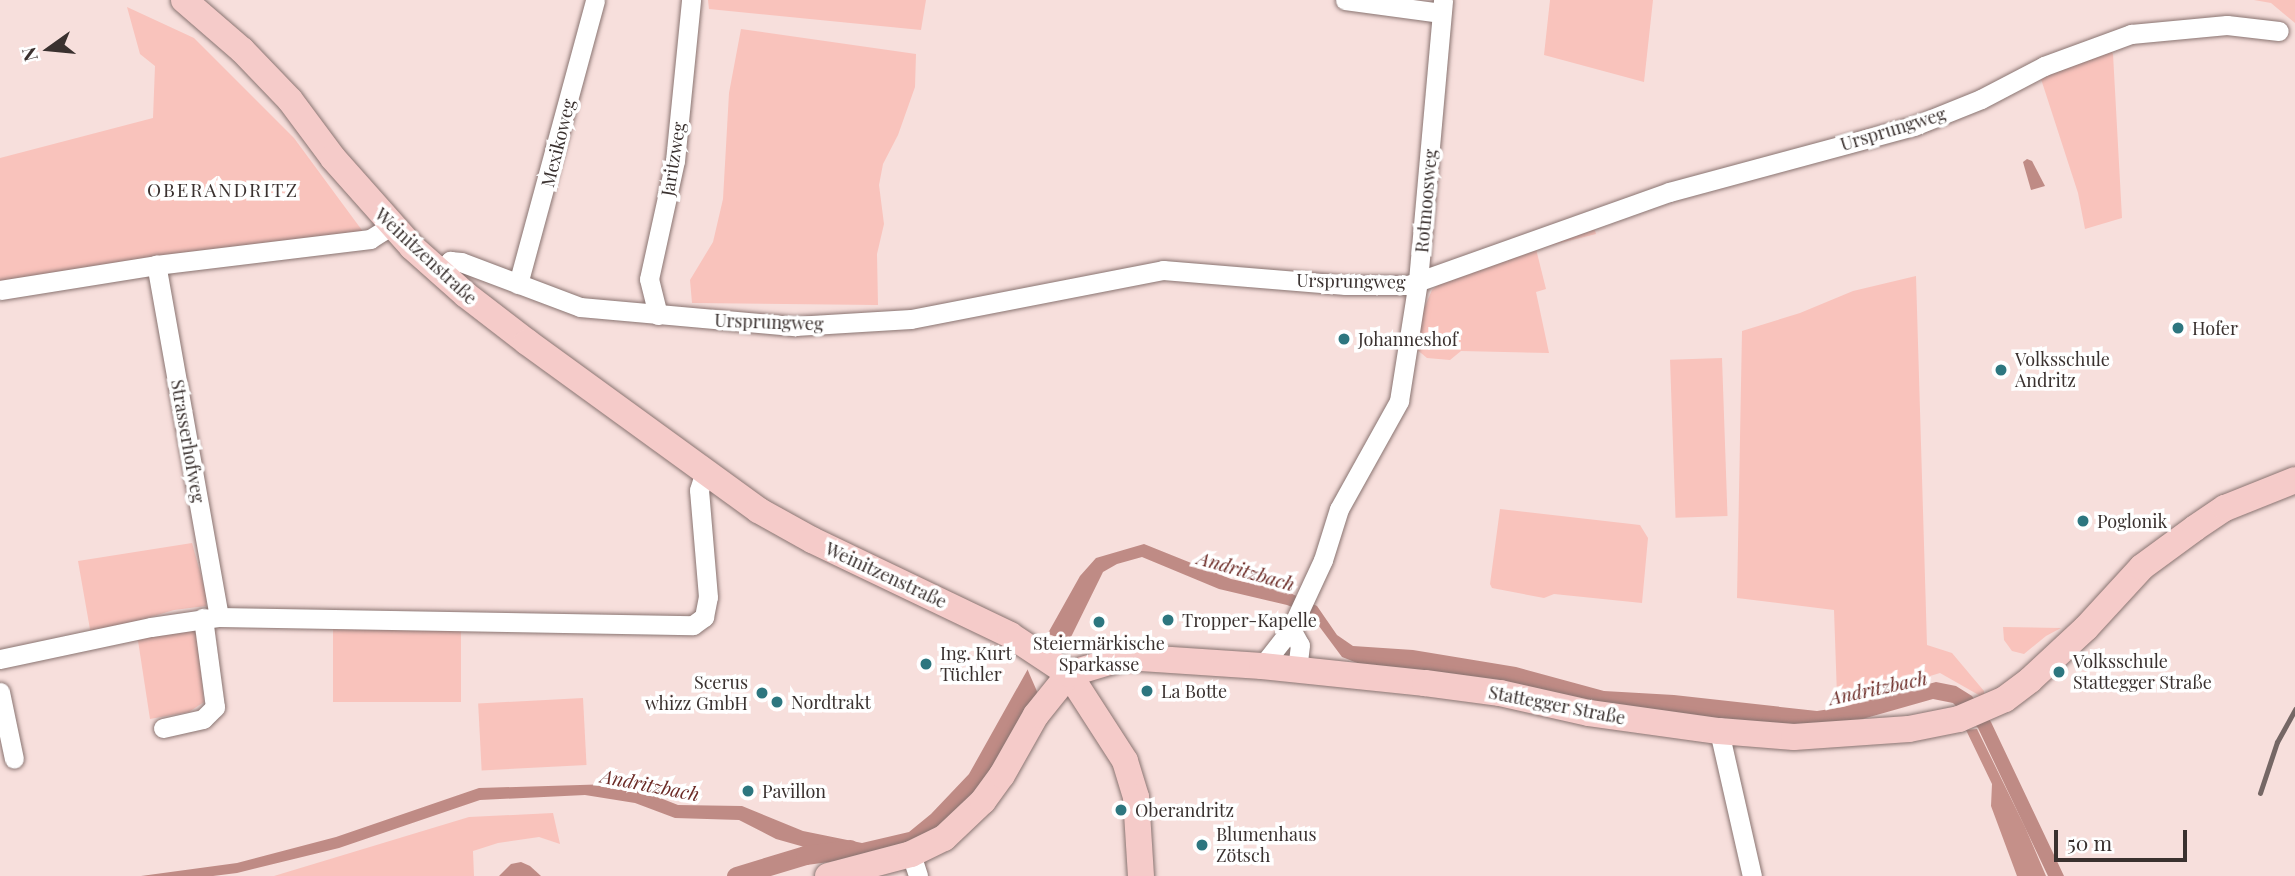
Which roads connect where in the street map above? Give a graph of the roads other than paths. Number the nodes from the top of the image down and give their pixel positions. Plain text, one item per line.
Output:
1 (184, 0) edge
2 (595, 0) edge
3 (691, 0) edge
4 (1354, 0) edge
5 (1442, 6) edge
6 (2279, 31) dead end
7 (391, 226) junction
8 (156, 265) junction
9 (440, 273) junction
10 (1419, 281) junction
11 (519, 284) junction
12 (0, 290) edge
13 (663, 316) junction
14 (705, 472) junction
15 (2295, 480) edge
16 (211, 617) junction
17 (1294, 621) junction
18 (0, 659) edge
19 (1262, 666) junction
20 (1063, 670) junction
21 (1297, 670) junction
22 (0, 692) edge
23 (163, 728) dead end
24 (1719, 731) junction
25 (14, 759) dead end
26 (915, 865) edge
27 (828, 876) edge
28 (1141, 876) edge
29 (1752, 876) edge

1 - 7 main road, Weinitzenstraße
2 - 11 street, Mexikoweg
3 - 13 street, Jaritzweg
4 - 5 street
5 - 10 street, Rotmoosweg
6 - 10 street, Ursprungweg
7 - 8 street
7 - 9 main road, Weinitzenstraße
8 - 12 street
8 - 16 street, Strasserhofweg
9 - 11 street, Ursprungweg
9 - 14 main road, Weinitzenstraße
10 - 13 street, Ursprungweg
10 - 17 street, Rotmoosweg
11 - 13 street, Ursprungweg
14 - 16 street
14 - 20 main road, Weinitzenstraße
15 - 24 main road, Stattegger Straße
16 - 18 street
16 - 23 street, Strasserhofweg
17 - 19 street, Rotmoosweg
17 - 21 street
19 - 20 main road, Stattegger Straße
19 - 21 main road, Stattegger Straße
20 - 26 main road
20 - 28 main road
21 - 24 main road, Stattegger Straße
22 - 25 street
24 - 29 street
26 - 27 main road

